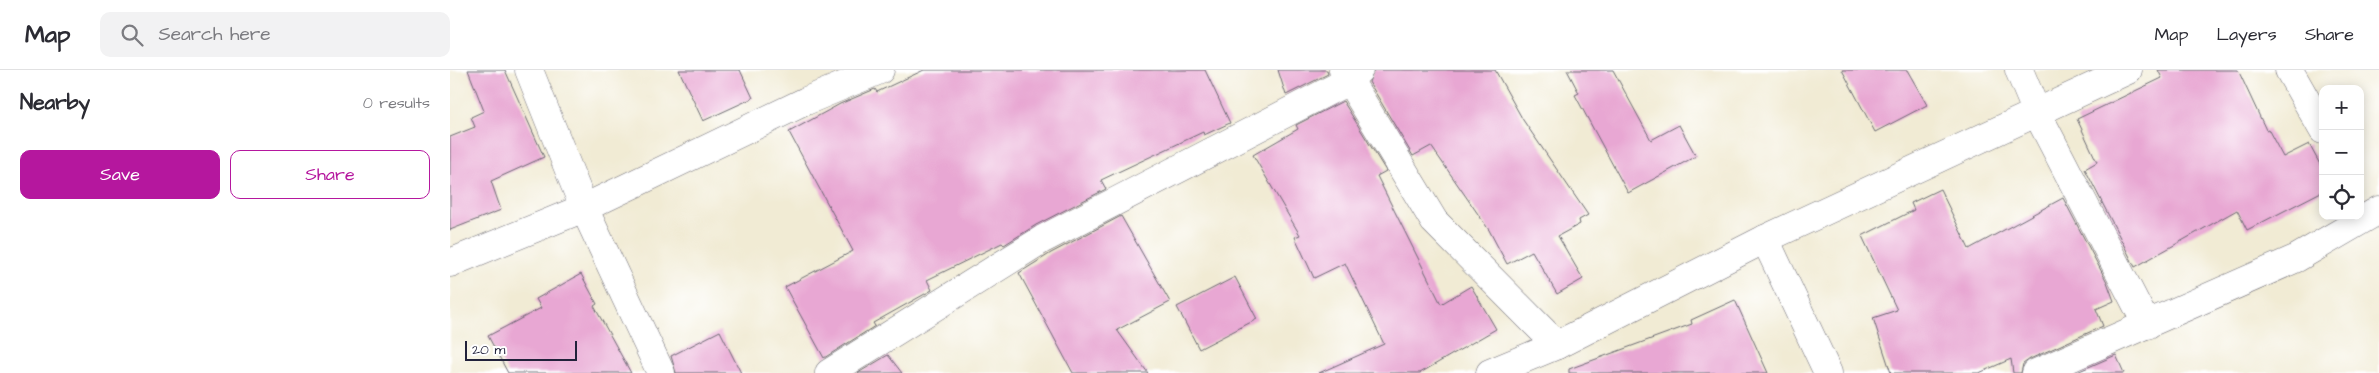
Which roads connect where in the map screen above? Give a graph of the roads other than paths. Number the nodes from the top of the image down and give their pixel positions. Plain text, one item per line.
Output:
1 (529, 70) edge
2 (880, 70) edge
3 (2019, 70) edge
4 (2128, 70) edge
5 (2289, 70) edge
6 (1350, 74) edge
7 (2037, 113) junction
8 (2319, 123) edge
9 (2370, 207) edge
10 (584, 208) junction
11 (1765, 240) junction
12 (450, 263) edge
13 (2147, 325) junction
14 (1557, 345) junction
15 (661, 373) edge
16 (828, 373) edge
17 (1490, 373) edge
18 (1828, 373) edge
19 (2036, 373) edge

1 - 10 street
2 - 10 street
3 - 7 street
4 - 7 street
5 - 8 street
6 - 14 street
6 - 16 street
7 - 11 street
7 - 13 street
9 - 13 street
10 - 12 street
10 - 15 street
11 - 14 street
11 - 18 street
13 - 19 street
14 - 17 street

